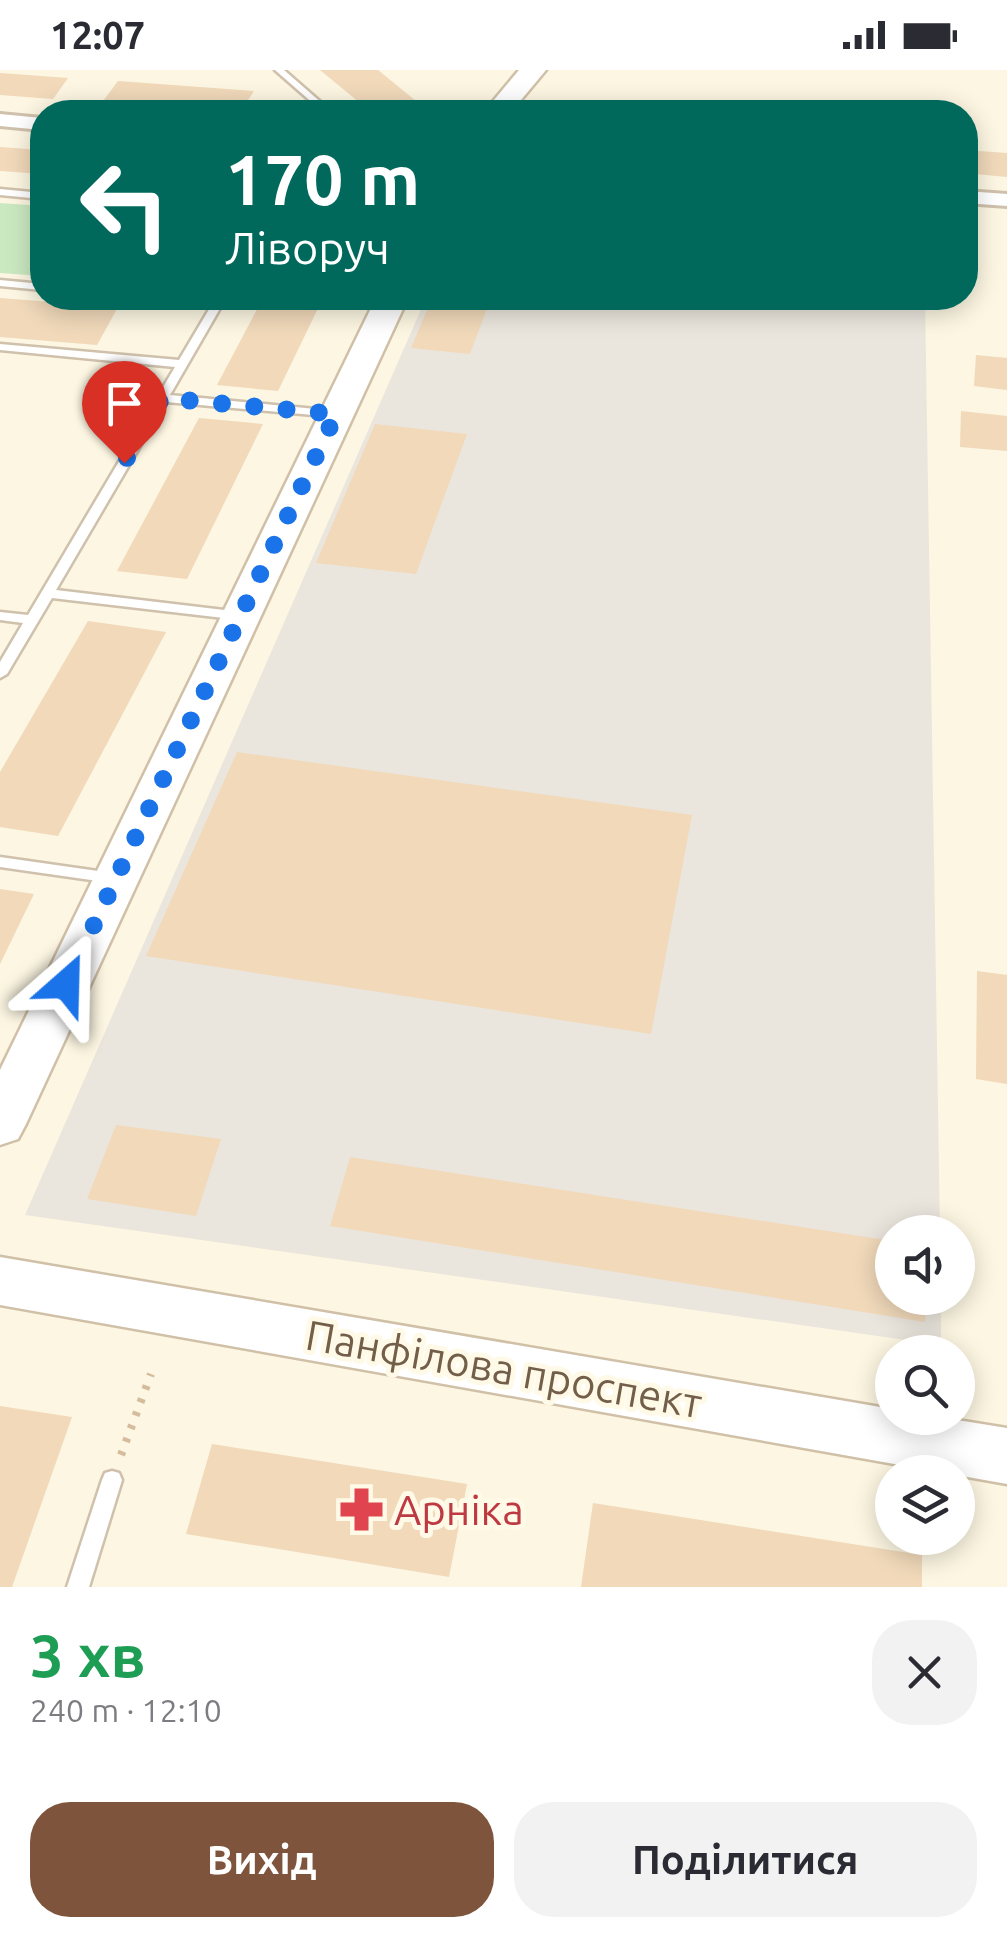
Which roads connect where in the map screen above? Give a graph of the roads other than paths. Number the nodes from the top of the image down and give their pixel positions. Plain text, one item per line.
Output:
1 (279, 70) edge
2 (533, 70) edge
3 (314, 100) edge
4 (507, 100) edge
5 (0, 120) edge
6 (30, 123) edge
7 (0, 192) edge
8 (30, 195) edge
9 (978, 198) edge
10 (1007, 200) edge
11 (0, 283) edge
12 (30, 286) edge
13 (214, 310) edge
14 (386, 310) edge
15 (0, 347) edge
16 (182, 364) junction
17 (162, 398) junction
18 (336, 414) junction
19 (47, 594) junction
20 (0, 616) edge
21 (241, 616) junction
22 (32, 620) junction
23 (0, 674) edge
24 (0, 862) edge
25 (116, 879) junction
26 (0, 1124) edge
27 (0, 1282) edge
28 (1007, 1456) edge
29 (112, 1480) road end
30 (78, 1587) edge

1 - 3 lane
2 - 4 street
5 - 6 street
7 - 8 lane
9 - 10 street
11 - 12 lane
13 - 16 lane
14 - 18 street
15 - 16 lane
16 - 17 lane
17 - 18 lane
17 - 19 lane
18 - 21 street
19 - 21 lane
19 - 22 lane
20 - 22 lane
21 - 25 street
22 - 23 lane
24 - 25 lane
25 - 26 street
27 - 28 street, Панфілова проспект
29 - 30 lane

